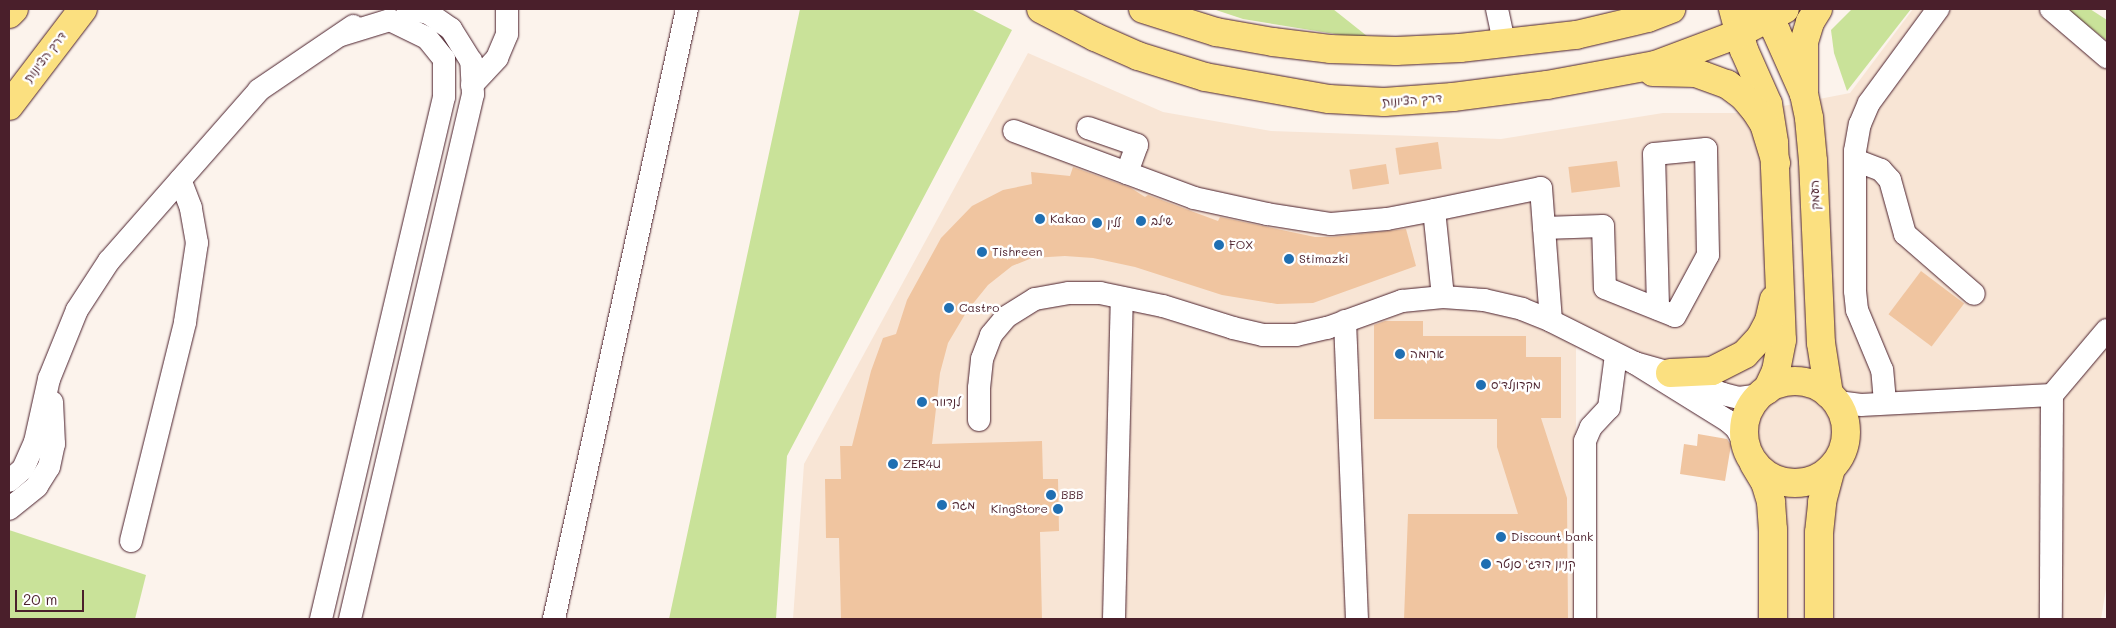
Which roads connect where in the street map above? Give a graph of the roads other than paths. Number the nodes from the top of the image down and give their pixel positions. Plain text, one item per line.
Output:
1 (14, 9) edge
2 (83, 9) edge
3 (391, 9) edge
4 (507, 9) edge
5 (687, 9) edge
6 (1041, 9) edge
7 (1143, 9) edge
8 (1497, 9) edge
9 (1671, 9) edge
10 (1818, 9) edge
11 (1938, 9) edge
12 (2051, 9) edge
13 (415, 10) edge
14 (1771, 12) edge
15 (9, 14) edge
16 (1735, 21) edge
17 (341, 35) junction
18 (1504, 43) junction
19 (2107, 57) edge
20 (1626, 71) junction
21 (472, 85) junction
22 (1804, 94) junction
23 (9, 106) edge
24 (1088, 128) dead end
25 (1014, 131) dead end
26 (1855, 160) junction
27 (1776, 163) junction
28 (1127, 173) junction
29 (180, 180) junction
30 (1434, 210) junction
31 (1544, 228) junction
32 (1780, 274) junction
33 (1974, 294) dead end
34 (1443, 297) junction
35 (1122, 298) junction
36 (1658, 309) junction
37 (1345, 321) junction
38 (1551, 321) junction
39 (2107, 330) edge
40 (1626, 359) junction
41 (1670, 373) junction
42 (49, 379) junction
43 (1764, 392) junction
44 (2052, 395) junction
45 (1833, 398) junction
46 (1885, 402) junction
47 (979, 420) dead end
48 (1749, 452) junction
49 (1831, 468) junction
50 (9, 481) edge
51 (9, 509) edge
52 (131, 541) dead end
53 (321, 619) edge
54 (350, 619) edge
55 (554, 619) edge
56 (1114, 619) edge
57 (1357, 619) edge
58 (1585, 619) edge
59 (1774, 619) edge
60 (1819, 619) edge
61 (2051, 619) edge

1 - 15 main road
2 - 23 main road, דרך הציונות
3 - 17 street
4 - 21 street
5 - 55 street
6 - 20 main road, דרך הציונות
7 - 18 main road
8 - 18 street
9 - 18 main road
10 - 22 main road
11 - 26 street
12 - 19 street
13 - 21 street
14 - 16 main road, דרך הציונות
14 - 22 main road, העמק
16 - 20 main road, דרך הציונות
16 - 27 main road
17 - 29 street
17 - 53 street
20 - 27 main road
21 - 54 street
22 - 45 main road, העמק
24 - 28 street
25 - 28 street
26 - 33 street
26 - 46 street
27 - 32 main road
28 - 30 street
29 - 42 street
29 - 52 street
30 - 31 street
30 - 34 street
31 - 36 street
31 - 38 street
32 - 41 main road
32 - 43 main road
34 - 37 street
34 - 38 street
35 - 37 street
35 - 47 street
35 - 56 street
36 - 36 street
37 - 57 street
38 - 40 street
39 - 44 street
40 - 41 street
40 - 48 street
40 - 58 street
41 - 43 street
42 - 50 street
42 - 51 street
43 - 45 main road
43 - 48 main road
44 - 46 street
44 - 61 street
45 - 46 street
45 - 49 main road
48 - 49 main road
48 - 59 main road
49 - 60 main road

